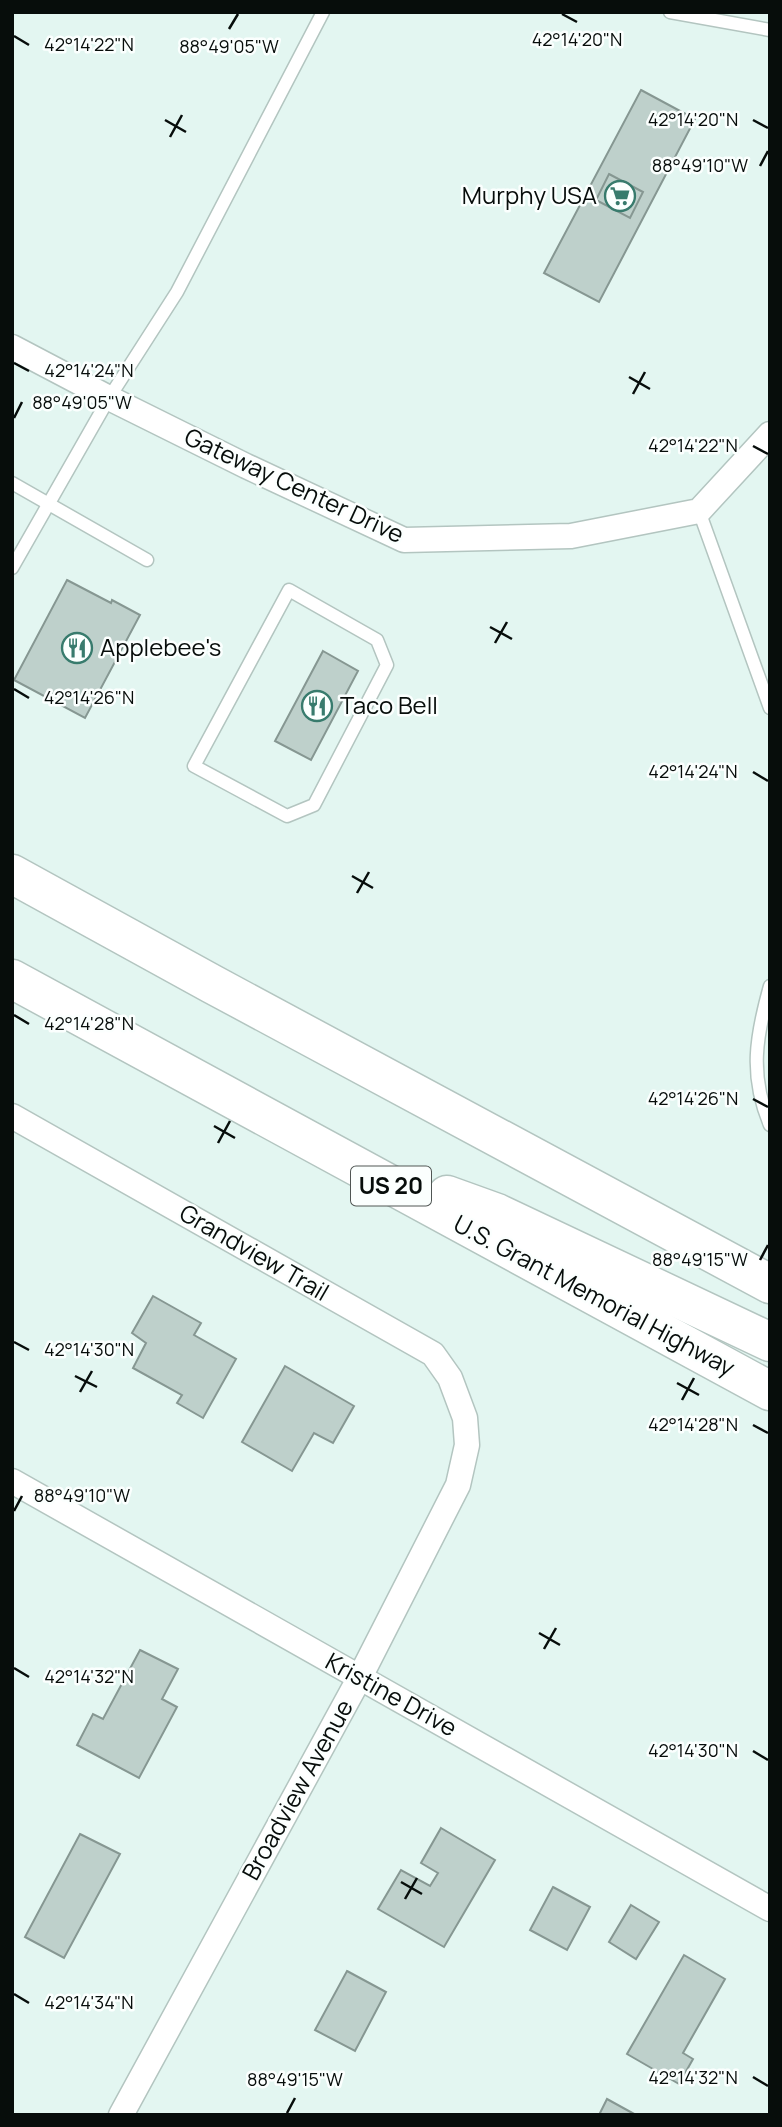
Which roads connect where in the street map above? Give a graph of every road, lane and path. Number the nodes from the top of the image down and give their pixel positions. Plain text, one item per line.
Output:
1 (323, 12) edge
2 (670, 12) edge
3 (770, 30) edge
4 (12, 347) edge
5 (109, 398) junction
6 (770, 434) edge
7 (12, 483) edge
8 (49, 503) junction
9 (699, 511) junction
10 (147, 560) dead end
11 (12, 568) edge
12 (289, 590) joint
13 (770, 708) edge
14 (12, 874) edge
15 (12, 979) edge
16 (769, 992) edge
17 (12, 1116) edge
18 (770, 1125) edge
19 (329, 1153) junction
20 (770, 1284) edge
21 (770, 1342) edge
22 (770, 1391) edge
23 (465, 1418) joint
24 (12, 1481) edge
25 (359, 1677) junction
26 (770, 1909) edge
27 (121, 2115) edge

1 - 5 lane
2 - 3 lane
4 - 5 street, Gateway Center Drive
5 - 8 lane
5 - 9 street, Gateway Center Drive
6 - 9 street
7 - 8 lane
8 - 10 lane
8 - 11 lane
9 - 13 lane
12 - 12 lane
14 - 20 main road
15 - 19 main road, U.S. Grant Memorial Highway / US 20
16 - 18 lane
17 - 23 street, Grandview Trail
19 - 21 main road
19 - 22 main road, U.S. Grant Memorial Highway / US 20
23 - 25 street, Broadview Avenue
24 - 25 street, Kristine Drive
25 - 26 street, Kristine Drive
25 - 27 street, Broadview Avenue

